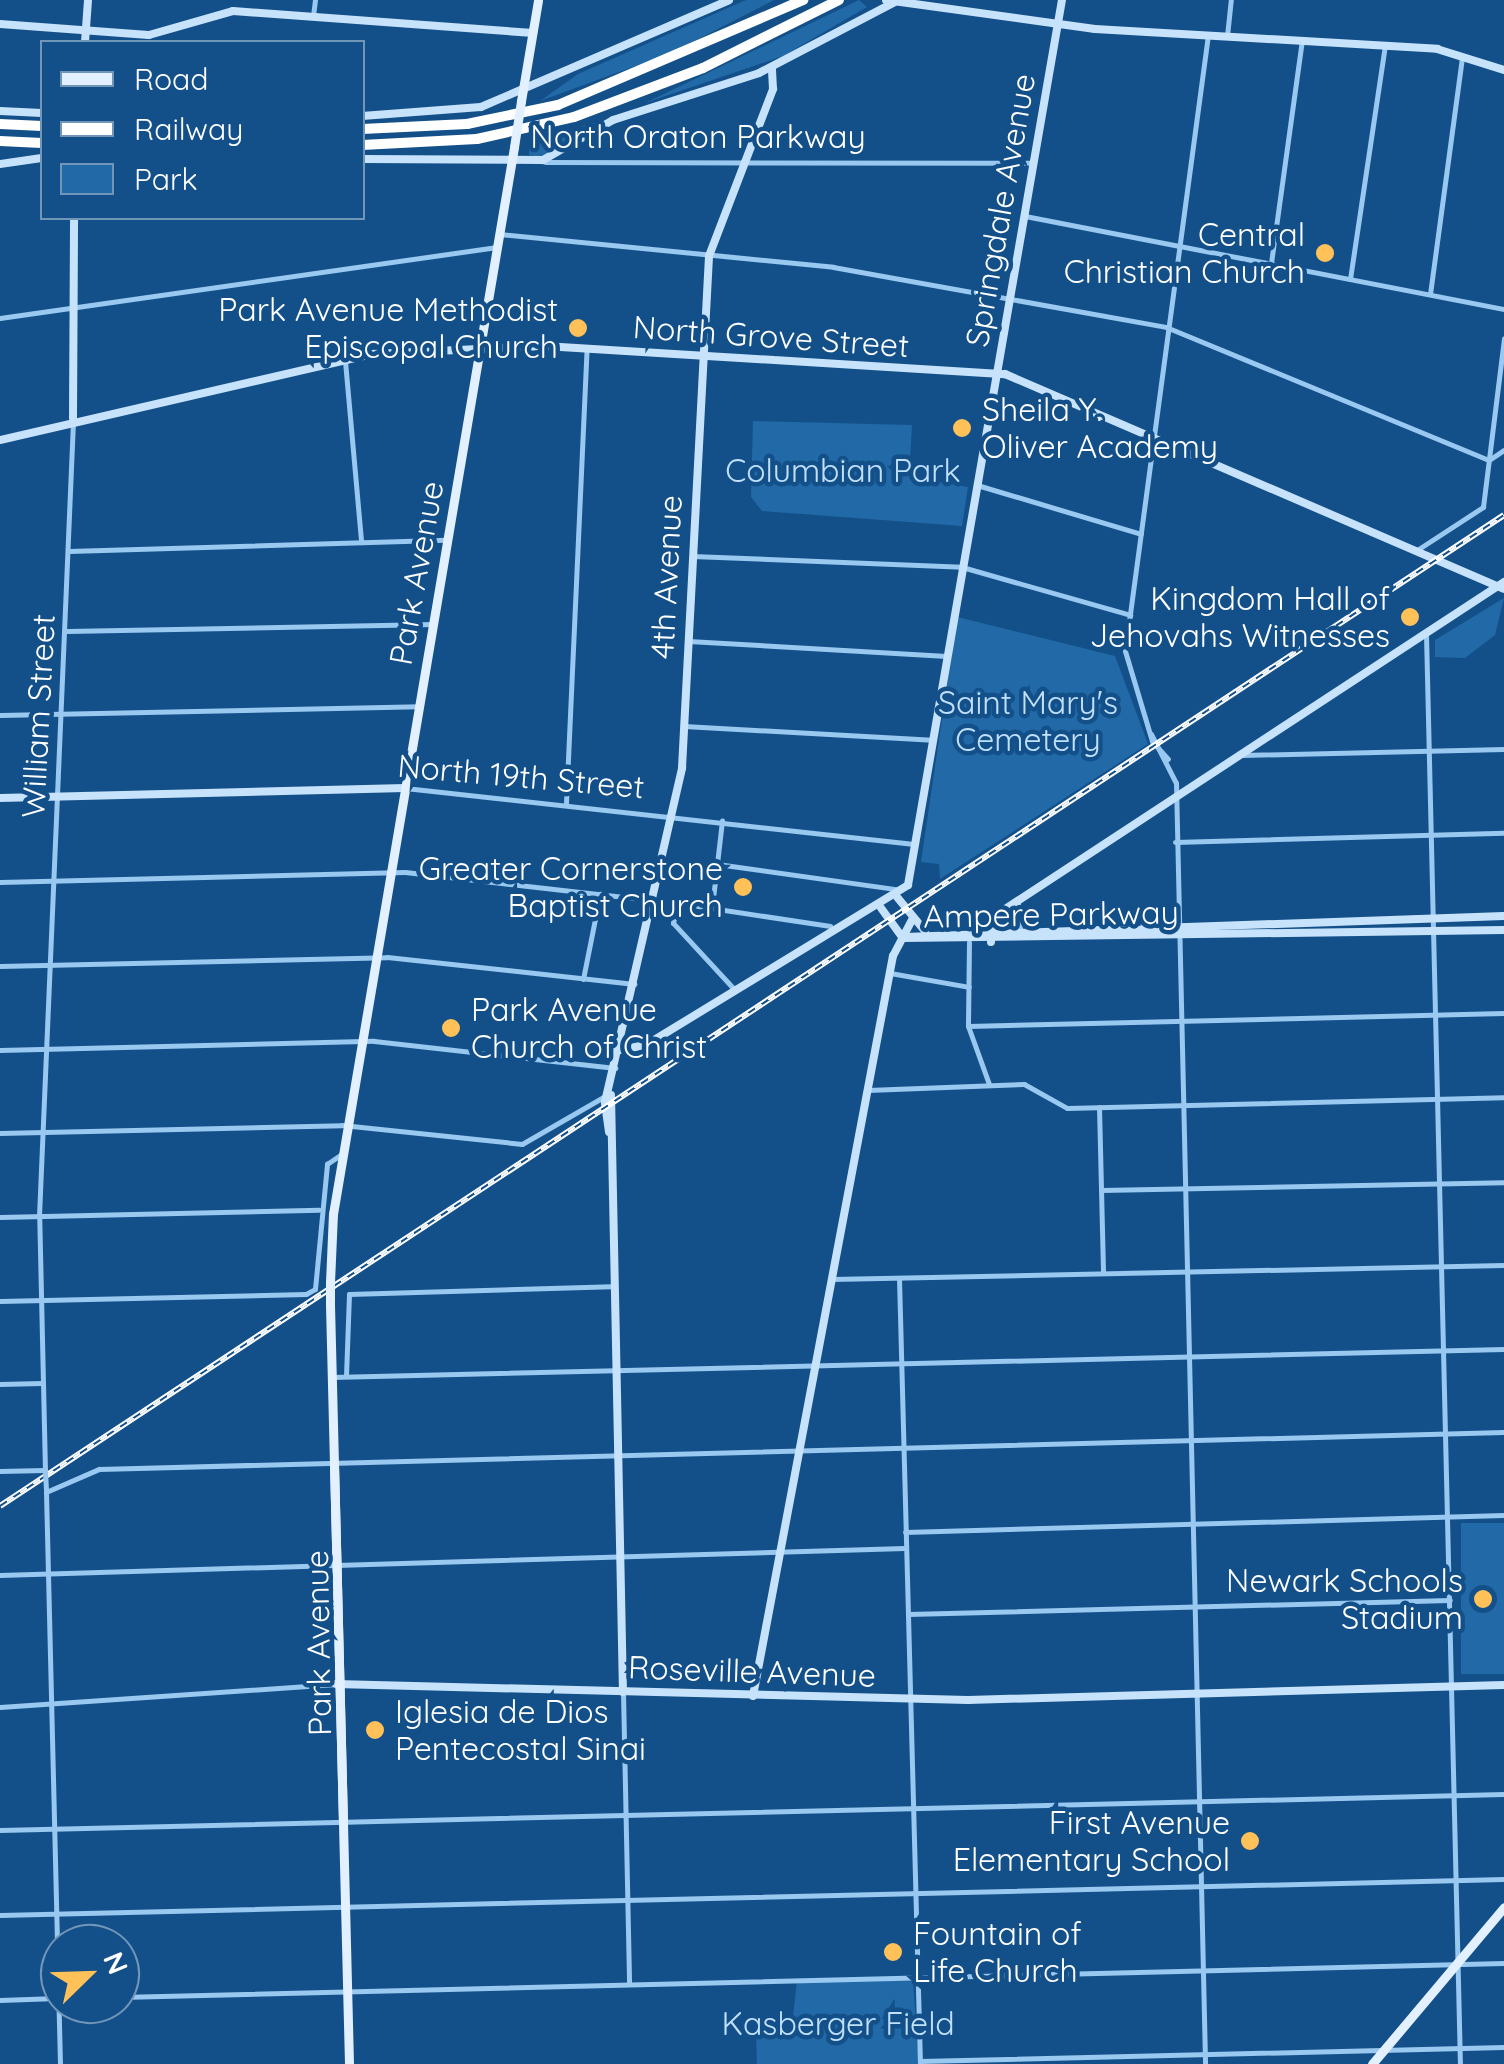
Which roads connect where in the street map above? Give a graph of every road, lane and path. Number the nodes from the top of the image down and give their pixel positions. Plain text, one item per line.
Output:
1 (88, 0) edge
2 (315, 0) edge
3 (538, 0) edge
4 (730, 0) edge
5 (803, 0) edge
6 (839, 0) edge
7 (1062, 0) edge
8 (1232, 0) edge
9 (894, 1) edge
10 (313, 16) junction
11 (0, 24) edge
12 (1057, 25) junction
13 (86, 30) junction
14 (533, 33) junction
15 (1208, 35) junction
16 (1227, 36) junction
17 (86, 40) edge
18 (1302, 41) junction
19 (1385, 46) junction
20 (1462, 57) junction
21 (772, 67) junction
22 (1504, 70) edge
23 (522, 96) junction
24 (0, 111) edge
25 (40, 113) edge
26 (365, 116) edge
27 (0, 124) edge
28 (40, 126) edge
29 (365, 129) edge
30 (0, 141) edge
31 (40, 143) edge
32 (365, 146) edge
33 (40, 158) edge
34 (365, 159) edge
35 (512, 160) junction
36 (744, 161) junction
37 (532, 162) junction
38 (1034, 163) junction
39 (0, 164) edge
40 (1025, 216) junction
41 (74, 220) edge
42 (499, 234) junction
43 (1180, 246) junction
44 (496, 247) junction
45 (708, 256) junction
46 (1271, 264) junction
47 (1350, 279) junction
48 (1430, 294) junction
49 (1012, 295) junction
50 (68, 308) junction
51 (1504, 309) edge
52 (0, 318) edge
53 (1169, 328) junction
54 (1504, 338) edge
55 (586, 348) junction
56 (480, 349) junction
57 (702, 357) junction
58 (345, 360) junction
59 (998, 374) junction
60 (73, 418) junction
61 (1154, 439) junction
62 (0, 440) edge
63 (1504, 450) edge
64 (1489, 460) junction
65 (977, 485) junction
66 (1141, 534) junction
67 (447, 540) junction
68 (361, 542) junction
69 (70, 550) junction
70 (1416, 550) junction
71 (692, 556) junction
72 (962, 567) junction
73 (1502, 586) edge
74 (1130, 615) junction
75 (433, 624) junction
76 (67, 630) junction
77 (1426, 634) junction
78 (688, 641) junction
79 (947, 656) junction
80 (419, 706) junction
81 (63, 713) junction
82 (0, 716) edge
83 (684, 726) junction
84 (932, 740) junction
85 (1504, 749) edge
86 (1428, 750) junction
87 (1240, 755) junction
88 (405, 788) junction
89 (59, 796) junction
90 (0, 798) edge
91 (1174, 799) junction
92 (566, 803) junction
93 (672, 815) junction
94 (722, 821) junction
95 (1504, 833) edge
96 (1431, 835) junction
97 (1174, 842) junction
98 (915, 844) junction
99 (717, 864) junction
100 (391, 873) junction
101 (55, 881) junction
102 (0, 882) edge
103 (600, 894) junction
104 (900, 895) junction
105 (653, 900) junction
106 (1019, 900) junction
107 (712, 907) junction
108 (881, 908) junction
109 (1012, 910) junction
110 (1504, 916) edge
111 (1432, 918) junction
112 (912, 920) junction
113 (1177, 924) junction
114 (830, 926) junction
115 (1020, 928) junction
116 (991, 929) junction
117 (1504, 930) edge
118 (925, 931) junction
119 (1433, 932) junction
120 (903, 938) junction
121 (1177, 938) junction
122 (969, 942) junction
123 (991, 942) junction
124 (376, 957) junction
125 (51, 965) junction
126 (0, 966) edge
127 (890, 973) junction
128 (584, 978) junction
129 (635, 984) junction
130 (968, 987) junction
131 (734, 988) junction
132 (1504, 1013) edge
133 (1435, 1015) junction
134 (1179, 1021) junction
135 (968, 1026) junction
136 (362, 1041) junction
137 (47, 1049) junction
138 (0, 1050) edge
139 (620, 1050) junction
140 (616, 1068) junction
141 (989, 1085) junction
142 (868, 1090) junction
143 (610, 1095) junction
144 (1504, 1097) edge
145 (1437, 1098) junction
146 (1182, 1104) junction
147 (1099, 1107) junction
148 (348, 1126) junction
149 (42, 1132) junction
150 (0, 1134) edge
151 (343, 1154) junction
152 (1504, 1182) edge
153 (1439, 1183) junction
154 (1184, 1188) junction
155 (1101, 1190) junction
156 (319, 1210) junction
157 (39, 1216) junction
158 (0, 1217) edge
159 (1504, 1265) edge
160 (1441, 1266) junction
161 (1185, 1272) junction
162 (1103, 1273) junction
163 (899, 1278) junction
164 (832, 1279) junction
165 (611, 1286) junction
166 (41, 1300) junction
167 (0, 1301) edge
168 (1504, 1348) edge
169 (1443, 1350) junction
170 (1188, 1356) junction
171 (900, 1363) junction
172 (816, 1365) junction
173 (613, 1370) junction
174 (332, 1376) junction
175 (346, 1376) junction
176 (43, 1383) junction
177 (0, 1384) edge
178 (1504, 1432) edge
179 (1446, 1434) junction
180 (1190, 1440) junction
181 (903, 1448) junction
182 (800, 1450) junction
183 (616, 1456) junction
184 (334, 1463) junction
185 (0, 1471) edge
186 (45, 1471) junction
187 (46, 1491) junction
188 (1504, 1516) edge
189 (1448, 1517) junction
190 (1192, 1524) junction
191 (904, 1532) junction
192 (905, 1548) junction
193 (780, 1551) junction
194 (618, 1555) junction
195 (337, 1562) junction
196 (48, 1570) junction
197 (0, 1575) edge
198 (1450, 1600) junction
199 (1194, 1607) junction
200 (906, 1614) junction
201 (340, 1684) junction
202 (1504, 1685) edge
203 (1452, 1686) junction
204 (623, 1692) junction
205 (1196, 1693) junction
206 (753, 1696) junction
207 (908, 1700) junction
208 (51, 1701) junction
209 (0, 1707) edge
210 (1504, 1794) edge
211 (1454, 1796) junction
212 (1198, 1802) junction
213 (911, 1808) junction
214 (626, 1815) junction
215 (343, 1822) junction
216 (54, 1828) junction
217 (0, 1830) edge
218 (1456, 1880) junction
219 (1504, 1880) edge
220 (1200, 1887) junction
221 (913, 1894) junction
222 (628, 1901) junction
223 (1504, 1906) edge
224 (345, 1908) junction
225 (56, 1914) junction
226 (0, 1916) edge
227 (56, 1924) edge
228 (1504, 1962) edge
229 (1457, 1964) junction
230 (1202, 1970) junction
231 (915, 1977) junction
232 (629, 1984) junction
233 (347, 1991) junction
234 (140, 1996) edge
235 (40, 1999) edge
236 (0, 2000) edge
237 (59, 2024) edge
238 (1504, 2047) edge
239 (1460, 2048) junction
240 (1384, 2050) junction
241 (1204, 2054) junction
242 (920, 2062) edge
243 (60, 2064) edge
244 (349, 2064) edge
245 (1204, 2064) edge
246 (1372, 2064) edge
247 (1460, 2064) edge

1 - 13 street
2 - 10 street
3 - 14 main road, Park Avenue
4 - 23 street, North Oraton Parkway
5 - 29 highway
6 - 32 highway
7 - 12 street, Springdale Avenue
8 - 16 street
9 - 12 street
9 - 21 street
10 - 13 street
10 - 14 street
11 - 13 street
12 - 15 street
12 - 38 street, Springdale Avenue
13 - 17 street
14 - 23 main road, Park Avenue
15 - 16 street
15 - 43 street
16 - 18 street
18 - 19 street
18 - 46 street
19 - 20 street
19 - 47 street
20 - 22 street
20 - 48 street
21 - 36 street, 4th Avenue
21 - 37 street
23 - 26 street, North Oraton Parkway
23 - 35 main road, Park Avenue, bridge
24 - 25 street
27 - 28 highway
30 - 31 highway
33 - 39 street
34 - 35 street, North Oraton Parkway
35 - 37 street, North Oraton Parkway
35 - 42 main road, Park Avenue
36 - 37 street, North Oraton Parkway
36 - 38 street, North Oraton Parkway
36 - 45 street, 4th Avenue
38 - 40 street, Springdale Avenue
40 - 43 street
40 - 49 street, Springdale Avenue
41 - 50 street, William Street
42 - 44 main road, Park Avenue
42 - 45 street
43 - 46 street
43 - 53 street
44 - 50 street
44 - 56 main road, Park Avenue
45 - 49 street
45 - 57 street, 4th Avenue
46 - 47 street
47 - 48 street
48 - 51 street
49 - 53 street
49 - 59 street, Springdale Avenue
50 - 52 street
50 - 60 street, William Street
53 - 61 street
53 - 64 street
54 - 64 street
55 - 56 street, North Grove Street
55 - 57 street, North Grove Street
55 - 92 street
56 - 58 street, North Grove Street
56 - 67 main road, Park Avenue
57 - 59 street, North Grove Street
57 - 71 street, 4th Avenue
58 - 60 street, North Grove Street
58 - 68 street
59 - 61 street, North Grove Street
59 - 65 street, Springdale Avenue
60 - 62 street, North Grove Street
60 - 69 street, William Street
61 - 66 street
61 - 70 street, North Grove Street
63 - 64 street
64 - 70 street
65 - 66 street
65 - 72 street, Springdale Avenue
66 - 74 street
67 - 68 street
67 - 75 main road, Park Avenue
68 - 69 street
69 - 76 street, William Street
70 - 73 street, North Grove Street
71 - 72 street
71 - 78 street, 4th Avenue
72 - 74 street
72 - 79 street, Springdale Avenue
73 - 77 street
74 - 91 street
75 - 76 street
75 - 80 main road, Park Avenue
76 - 81 street, William Street
77 - 86 street
77 - 87 street
78 - 79 street
78 - 83 street, 4th Avenue
79 - 84 street, Springdale Avenue
80 - 81 street
80 - 88 main road, Park Avenue
81 - 82 street
81 - 89 street, William Street
83 - 84 street
83 - 93 street, 4th Avenue
84 - 98 street, Springdale Avenue
85 - 86 street
86 - 87 street
86 - 96 street
87 - 91 street
88 - 89 street, North 19th Street
88 - 92 street, North 19th Street
88 - 100 main road, Park Avenue
89 - 90 street, North 19th Street
89 - 101 street, William Street
91 - 97 street
91 - 106 street
92 - 93 street, North 19th Street
93 - 94 street, North 19th Street
93 - 105 street, 4th Avenue
94 - 98 street, North 19th Street
94 - 99 street
95 - 96 street
96 - 97 street
96 - 111 street
97 - 113 street
98 - 104 street, Springdale Avenue
99 - 104 street
99 - 107 street
100 - 101 street
100 - 103 street
100 - 124 main road, Park Avenue
101 - 102 street
101 - 125 street, William Street
103 - 105 street
103 - 128 street
104 - 108 street
104 - 112 street
105 - 129 street, 4th Avenue
106 - 109 street
106 - 116 street
107 - 114 street
107 - 131 street
108 - 114 street
108 - 120 street
109 - 115 street
109 - 116 street
110 - 111 street, Ampere Parkway
111 - 113 street, Ampere Parkway
111 - 119 street
112 - 118 street
112 - 120 street
113 - 115 street, Ampere Parkway
113 - 121 street
114 - 131 street
115 - 116 street, Ampere Parkway
116 - 118 street, Ampere Parkway
116 - 123 street
117 - 119 street, Ampere Parkway
118 - 120 street, Ampere Parkway
119 - 121 street, Ampere Parkway
119 - 133 street
120 - 122 street, Ampere Parkway
120 - 127 street
121 - 123 street, Ampere Parkway
121 - 134 street
122 - 123 street, Ampere Parkway
122 - 130 street
124 - 125 street
124 - 128 street
124 - 136 main road, Park Avenue
125 - 126 street
125 - 137 street, William Street
127 - 130 street
127 - 142 street
128 - 129 street
129 - 139 street, 4th Avenue
130 - 135 street
131 - 139 street
132 - 133 street
133 - 134 street
133 - 145 street
134 - 135 street
134 - 146 street
135 - 141 street
136 - 137 street
136 - 140 street
136 - 148 main road, Park Avenue
137 - 138 street
137 - 149 street, William Street
139 - 140 street, 4th Avenue
140 - 143 street, 4th Avenue
141 - 142 street
141 - 147 street
142 - 164 street
143 - 148 street
143 - 165 street, 4th Avenue
144 - 145 street
145 - 146 street
145 - 153 street
146 - 147 street
146 - 154 street
147 - 155 street
148 - 149 street
148 - 151 main road, Park Avenue
149 - 150 street
149 - 157 street, William Street
151 - 156 street, Park Avenue
151 - 174 main road, Park Avenue, bridge
152 - 153 street
153 - 154 street
153 - 160 street
154 - 155 street
154 - 161 street
155 - 162 street
156 - 157 street
156 - 166 street, Park Avenue
157 - 158 street
157 - 166 street, William Street
159 - 160 street
160 - 161 street
160 - 169 street
161 - 162 street
161 - 170 street
162 - 163 street
163 - 164 street
163 - 171 street
164 - 172 street
165 - 173 street, 4th Avenue
165 - 175 street
166 - 167 street
166 - 176 street, William Street
168 - 169 street
169 - 170 street
169 - 179 street
170 - 171 street
170 - 180 street
171 - 172 street
171 - 181 street
172 - 173 street
172 - 182 street
173 - 175 street
173 - 183 street, 4th Avenue
174 - 175 street
174 - 184 main road, Park Avenue
176 - 177 street
176 - 186 street, William Street
178 - 179 street
179 - 180 street
179 - 189 street
180 - 181 street
180 - 190 street
181 - 182 street
181 - 191 street
182 - 183 street
182 - 193 street
183 - 184 street
183 - 194 street, 4th Avenue
184 - 187 street
184 - 195 main road, Park Avenue
185 - 186 street
186 - 187 street, William Street, bridge
187 - 196 street, William Street
188 - 189 street
189 - 190 street
189 - 198 street
190 - 191 street
190 - 199 street
191 - 192 street
192 - 193 street
192 - 200 street
193 - 194 street
193 - 206 street
194 - 195 street
194 - 204 street, 4th Avenue
195 - 196 street
195 - 201 main road, Park Avenue
196 - 197 street
196 - 208 street, William Street
198 - 199 street
198 - 203 street
199 - 200 street
199 - 205 street
200 - 207 street
201 - 204 street, Roseville Avenue
201 - 208 street, Roseville Avenue
201 - 215 main road, Park Avenue
202 - 203 street, Roseville Avenue
203 - 205 street, Roseville Avenue
203 - 211 street
204 - 206 street, Roseville Avenue
204 - 214 street
205 - 207 street, Roseville Avenue
205 - 212 street
206 - 207 street, Roseville Avenue
207 - 213 street
208 - 209 street, Roseville Avenue
208 - 216 street, William Street
210 - 211 street
211 - 212 street
211 - 218 street
212 - 213 street
212 - 220 street
213 - 214 street
213 - 221 street
214 - 215 street
214 - 222 street
215 - 216 street
215 - 224 main road, Park Avenue
216 - 217 street
216 - 225 street, William Street
218 - 219 street
218 - 220 street
218 - 229 street
220 - 221 street
220 - 230 street
221 - 222 street
221 - 231 street
222 - 224 street
222 - 232 street
223 - 229 main road
224 - 225 street
224 - 233 main road, Park Avenue
225 - 226 street
225 - 227 street, William Street
228 - 229 street
229 - 230 street
229 - 239 street
229 - 240 main road
230 - 231 street
230 - 241 street
231 - 232 street
231 - 242 street
232 - 233 street
233 - 234 street
233 - 244 main road, Park Avenue
235 - 236 street
237 - 243 street, William Street
238 - 239 street
239 - 240 street
239 - 247 street
240 - 241 street
240 - 246 main road
241 - 242 street
241 - 245 street

